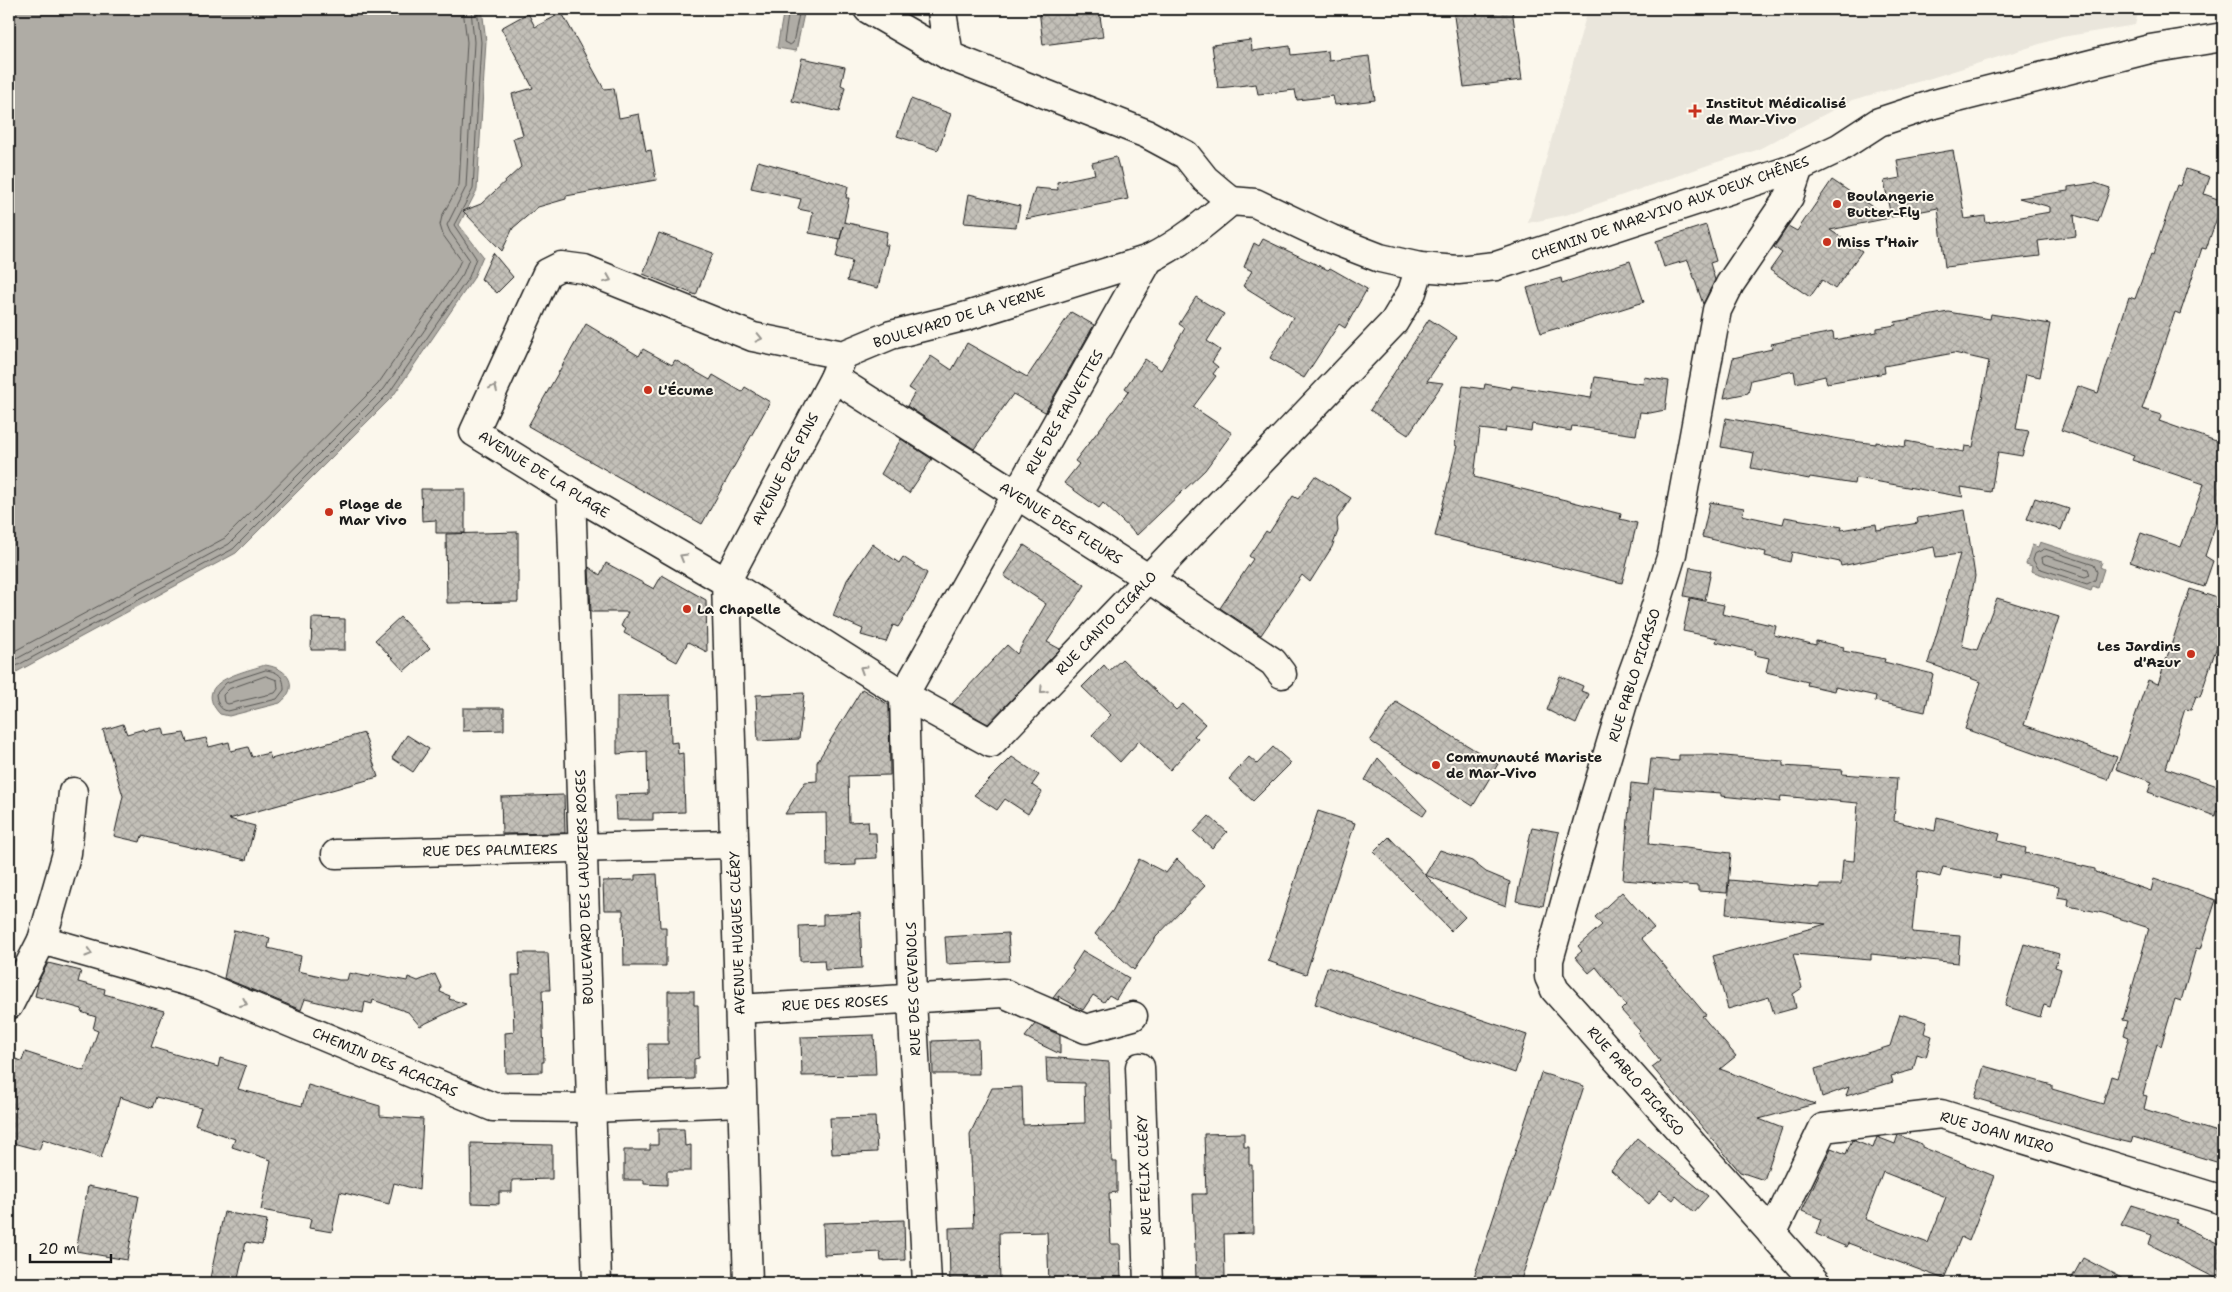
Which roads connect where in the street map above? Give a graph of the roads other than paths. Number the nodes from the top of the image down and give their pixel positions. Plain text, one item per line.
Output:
1 (868, 9) edge
2 (944, 9) edge
3 (2223, 37) edge
4 (949, 56) junction
5 (1799, 167) junction
6 (1230, 201) junction
7 (1149, 259) junction
8 (1420, 268) junction
9 (838, 366) junction
10 (571, 492) junction
11 (1016, 495) junction
12 (1149, 579) junction
13 (726, 582) junction
14 (1282, 674) dead end
15 (904, 695) junction
16 (73, 792) dead end
17 (734, 844) junction
18 (582, 848) junction
19 (336, 854) dead end
20 (42, 940) junction
21 (912, 999) junction
22 (9, 1005) edge
23 (739, 1009) junction
24 (1133, 1016) dead end
25 (1140, 1067) dead end
26 (741, 1102) junction
27 (591, 1108) junction
28 (2223, 1200) edge
29 (1772, 1234) junction
30 (597, 1283) edge
31 (748, 1283) edge
32 (927, 1283) edge
33 (1148, 1283) edge
34 (1816, 1283) edge

1 - 4 street
2 - 4 street
3 - 5 street, CHEMIN DE MAR-VIVO AUX DEUX CHÊNES
4 - 6 street
5 - 8 street, CHEMIN DE MAR-VIVO AUX DEUX CHÊNES
5 - 29 street, RUE PABLO PICASSO
6 - 7 street, BOULEVARD DE LA VERNE
6 - 8 street, CHEMIN DE MAR-VIVO AUX DEUX CHÊNES
7 - 9 street, BOULEVARD DE LA VERNE
7 - 11 street, RUE DES FAUVETTES
8 - 12 street, RUE CANTO CIGALO
10 -> 9 street, AVENUE DE LA PLAGE
9 - 11 street, AVENUE DES FLEURS
9 - 13 street, AVENUE DES PINS
13 -> 10 street, AVENUE DE LA PLAGE
10 - 18 street, BOULEVARD DES LAURIERS ROSES
11 - 12 street, AVENUE DES FLEURS
11 - 15 street, RUE DES FAUVETTES
12 - 14 street, AVENUE DES FLEURS
12 -> 15 street, RUE CANTO CIGALO
15 -> 13 street, RUE CANTO CIGALO
13 - 17 street, AVENUE HUGUES CLÉRY
15 - 21 street, RUE DES CEVENOLS
16 - 20 street
17 - 18 street, RUE DES PALMIERS
17 - 23 street, AVENUE HUGUES CLÉRY
18 - 19 street, RUE DES PALMIERS
18 - 27 street, BOULEVARD DES LAURIERS ROSES
20 - 22 street
20 -> 27 street, CHEMIN DES ACACIAS
21 - 23 street, RUE DES ROSES
21 - 24 street, RUE DES ROSES
21 - 32 street, RUE DES CEVENOLS
23 - 26 street, AVENUE HUGUES CLÉRY
25 - 33 street, RUE FÉLIX CLÉRY
26 - 27 street, CHEMIN DES ACACIAS
26 - 31 street, AVENUE HUGUES CLÉRY
27 - 30 street, BOULEVARD DES LAURIERS ROSES
28 - 29 street, RUE JOAN MIRO
29 - 34 street, RUE PABLO PICASSO

